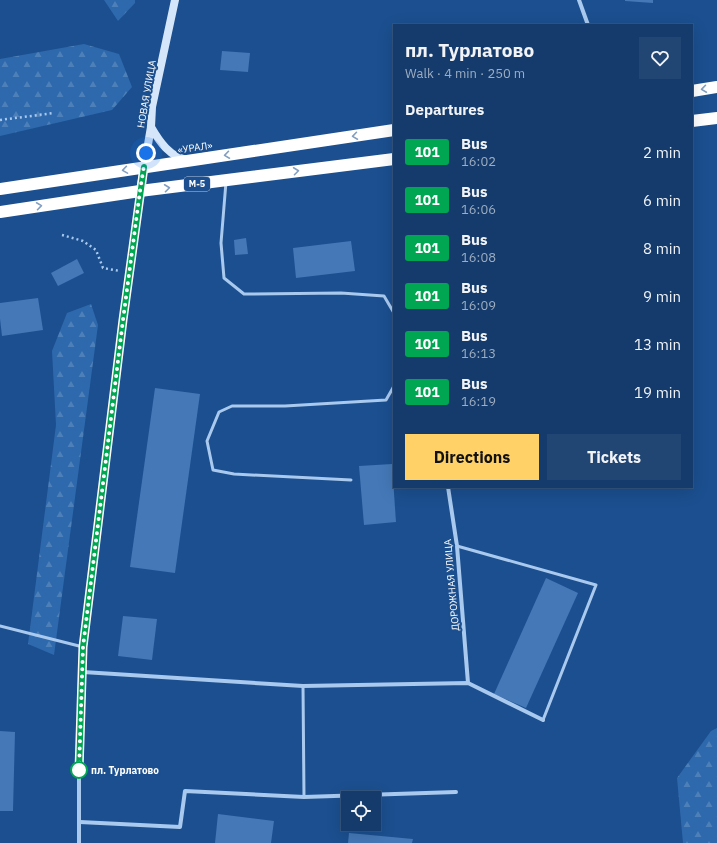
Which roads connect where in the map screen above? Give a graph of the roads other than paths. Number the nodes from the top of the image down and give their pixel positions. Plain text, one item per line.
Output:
1 (175, 0) edge
2 (579, 0) edge
3 (588, 24) edge
4 (717, 87) edge
5 (693, 91) edge
6 (717, 118) edge
7 (693, 121) edge
8 (151, 126) junction
9 (393, 130) edge
10 (393, 159) edge
11 (191, 160) junction
12 (144, 167) junction
13 (226, 180) junction
14 (0, 188) edge
15 (140, 191) junction
16 (0, 212) edge
17 (393, 311) edge
18 (393, 388) edge
19 (351, 480) dead end
20 (448, 488) edge
21 (456, 546) junction
22 (0, 626) edge
23 (83, 647) junction
24 (82, 672) junction
25 (468, 683) junction
26 (303, 686) junction
27 (543, 720) joint
28 (456, 792) dead end
29 (304, 797) junction
30 (80, 822) junction
31 (79, 843) edge

1 - 8 street, НОВАЯ УЛИЦА
2 - 3 street
4 -> 5 highway
6 - 7 highway
8 - 11 street
8 - 12 street, НОВАЯ УЛИЦА
9 -> 11 highway, «УРАЛ»
13 -> 10 highway, М-5
11 - 12 highway, «УРАЛ»
12 -> 14 highway, «УРАЛ»
12 - 15 street, НОВАЯ УЛИЦА
15 -> 13 highway, М-5
13 - 17 lane
16 -> 15 highway, М-5
15 - 23 street
18 - 19 lane
20 - 21 street, ДОРОЖНАЯ УЛИЦА
21 - 25 street, ДОРОЖНАЯ УЛИЦА
21 - 27 lane
22 - 23 lane
23 - 24 street
24 - 26 street
24 - 30 street
25 - 26 street
25 - 27 street
26 - 29 lane
28 - 29 street
29 - 30 street
30 - 31 street

